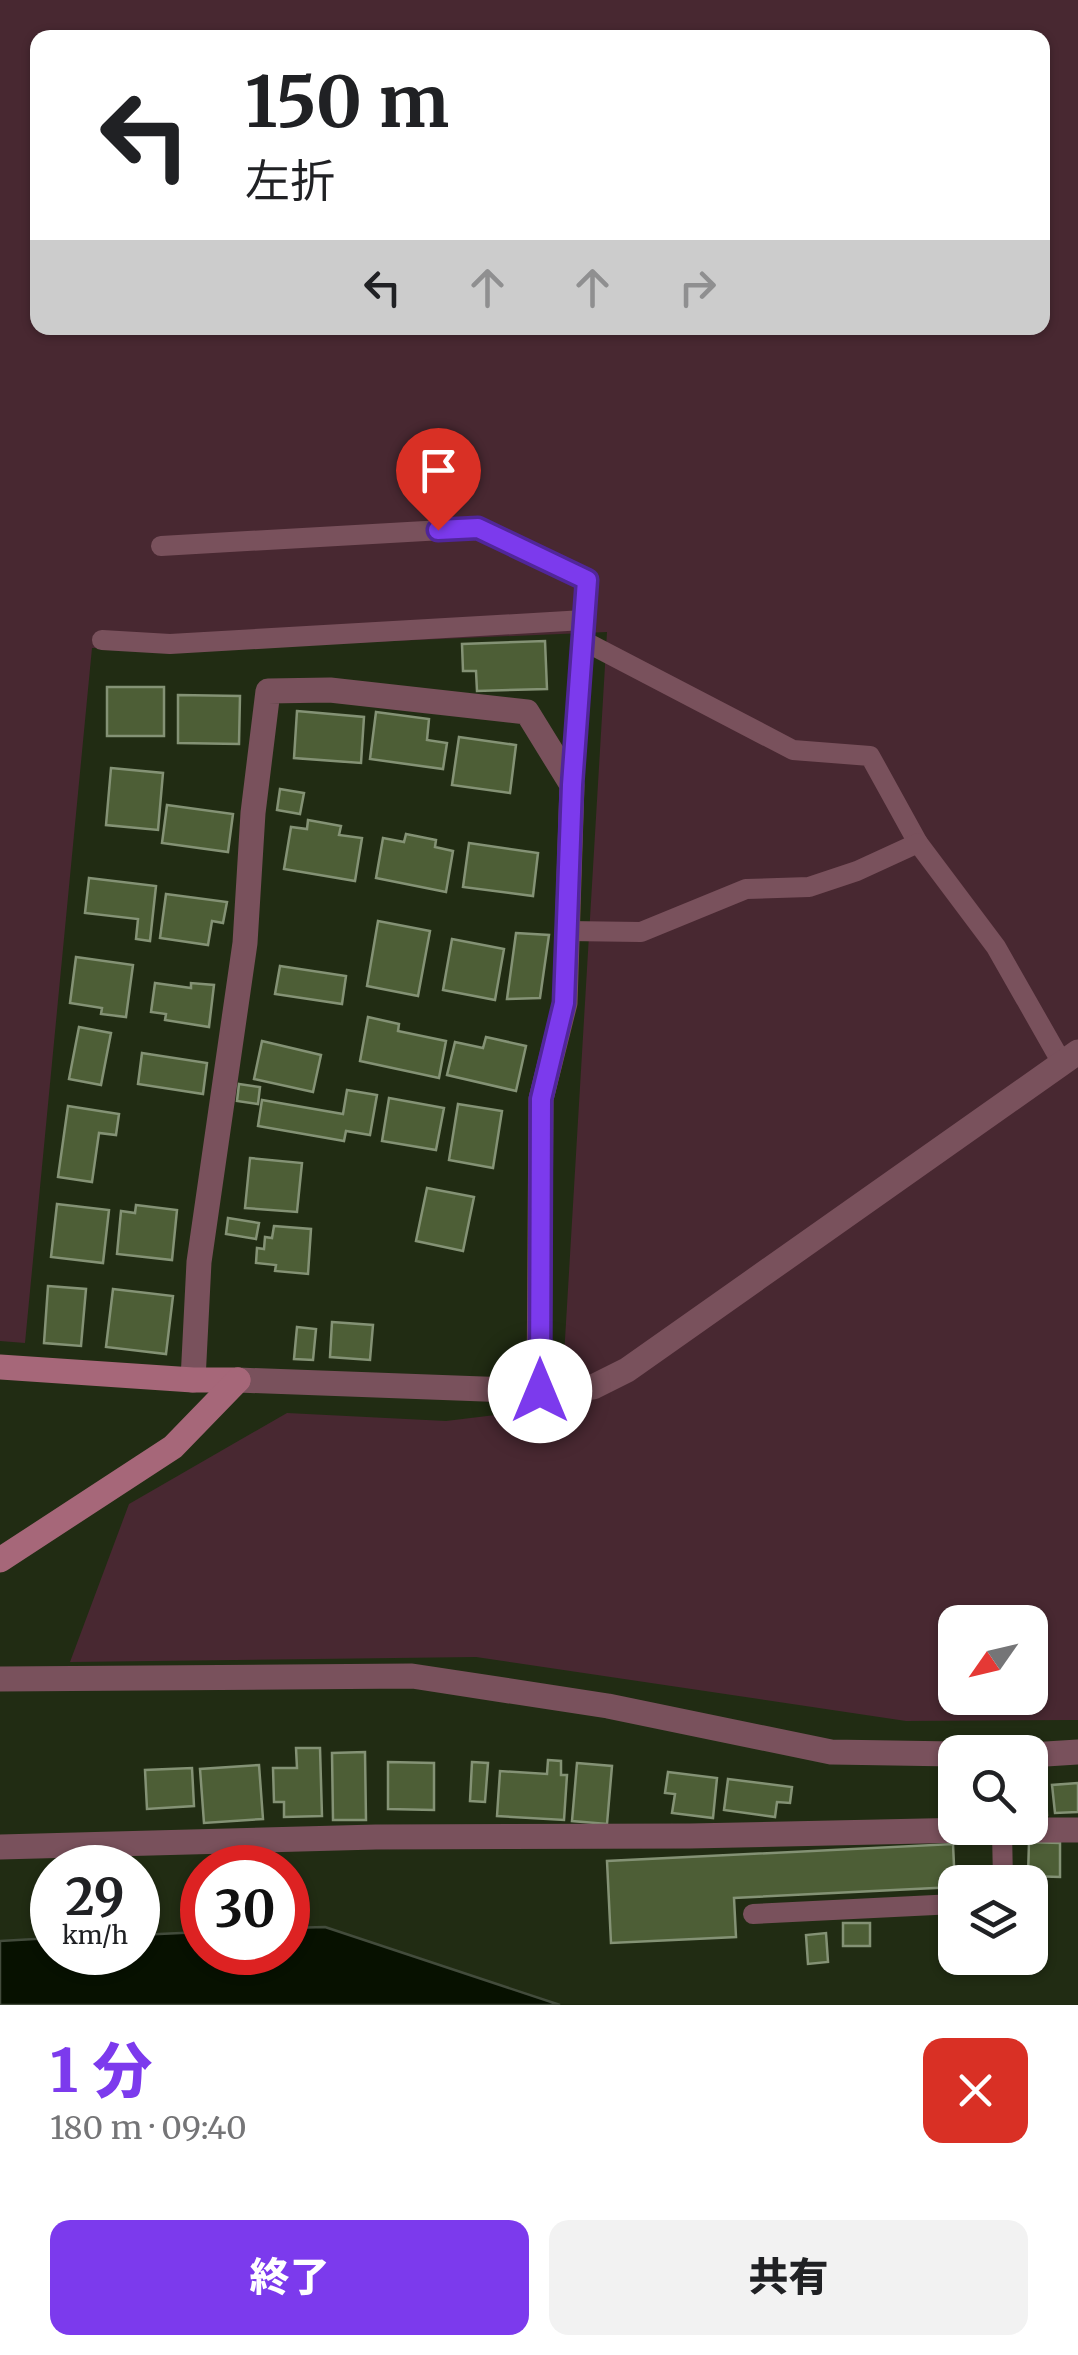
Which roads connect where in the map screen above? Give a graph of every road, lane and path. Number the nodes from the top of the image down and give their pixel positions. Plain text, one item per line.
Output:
1 (161, 546) dead end
2 (583, 630) junction
3 (102, 640) dead end
4 (572, 785) junction
5 (918, 843) junction
6 (568, 930) junction
7 (1070, 1057) edge
8 (0, 1367) edge
9 (193, 1380) junction
10 (238, 1380) junction
11 (540, 1391) junction
12 (0, 1560) edge
13 (0, 1679) edge
14 (1078, 1752) edge
15 (938, 1754) edge
16 (1048, 1754) edge
17 (1048, 1830) edge
18 (1078, 1830) edge
19 (938, 1831) edge
20 (0, 1847) edge
21 (938, 1905) edge
22 (754, 1914) dead end

1 - 2 lane
2 - 3 lane
2 - 4 lane
2 - 5 lane
4 - 6 street
4 - 9 street
5 - 6 lane
5 - 7 lane
6 - 11 street
7 - 11 street
8 - 9 street
9 - 10 street
10 - 11 street
10 - 12 street
13 - 15 street
14 - 16 street
17 - 18 street
19 - 20 street
21 - 22 lane

